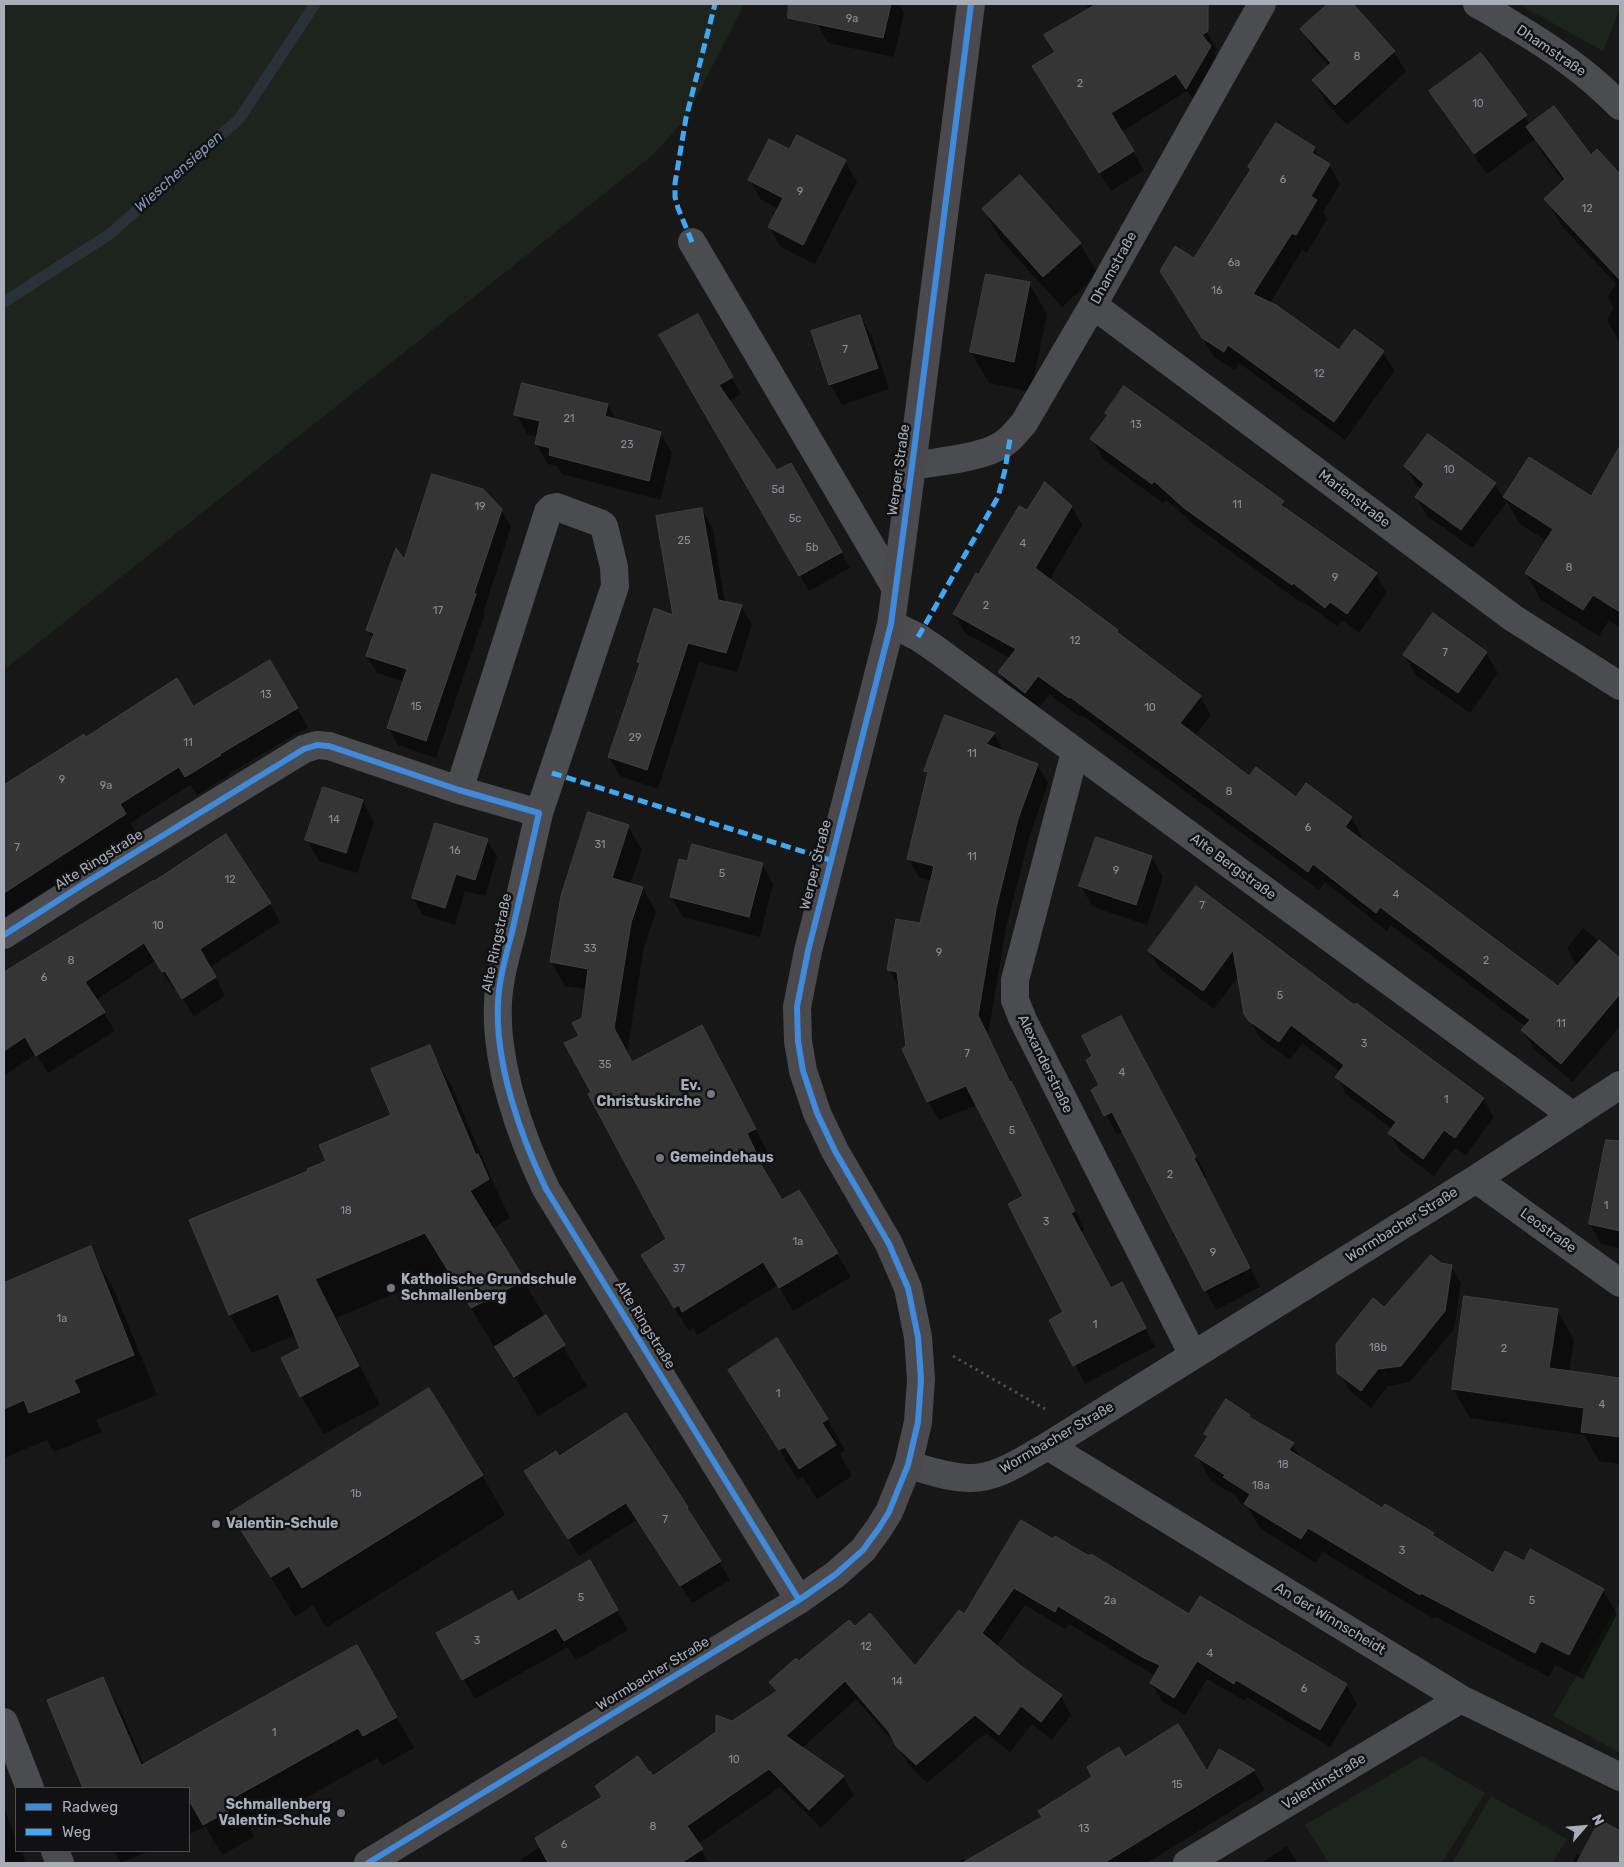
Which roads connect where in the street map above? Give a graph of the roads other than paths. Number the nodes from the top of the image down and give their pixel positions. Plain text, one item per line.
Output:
1 (971, 4) edge
2 (1262, 4) edge
3 (1477, 4) edge
4 (1620, 106) edge
5 (692, 242) dead end
6 (1093, 305) junction
7 (912, 466) junction
8 (895, 587) junction
9 (891, 624) junction
10 (1620, 686) edge
11 (1075, 752) junction
12 (459, 790) junction
13 (539, 813) junction
14 (4, 935) edge
15 (1620, 1085) edge
16 (1573, 1116) junction
17 (1476, 1179) junction
18 (1620, 1283) edge
19 (1193, 1355) junction
20 (1048, 1446) junction
21 (908, 1466) junction
22 (799, 1600) junction
23 (1461, 1699) junction
24 (4, 1722) edge
25 (1620, 1777) edge
26 (30, 1787) edge
27 (368, 1863) edge
28 (1187, 1863) edge

1 - 7 main road, Werper Straße
2 - 6 street, Dhamstraße
3 - 4 street, Dhamstraße
5 - 8 street
6 - 7 street, Dhamstraße
6 - 10 street, Marienstraße
7 - 8 main road, Werper Straße
8 - 9 main road, Werper Straße
9 - 11 street, Alte Bergstraße
9 - 21 main road, Werper Straße
11 - 16 street, Alte Bergstraße
11 - 19 street, Alexanderstraße
12 - 13 street, Alte Ringstraße
12 - 13 street, Alte Ringstraße
12 - 14 street, Alte Ringstraße
13 - 22 street, Alte Ringstraße
15 - 16 street, Wormbacher Straße
16 - 17 street, Wormbacher Straße
17 - 18 street, Leostraße
17 - 19 street, Wormbacher Straße
19 - 20 street, Wormbacher Straße
20 - 21 street, Wormbacher Straße
20 - 23 street, An der Winnscheidt
21 - 22 main road, Wormbacher Straße
22 - 27 main road, Wormbacher Straße
23 - 25 street, An der Winnscheidt
23 - 28 street, Valentinstraße
24 - 26 street

